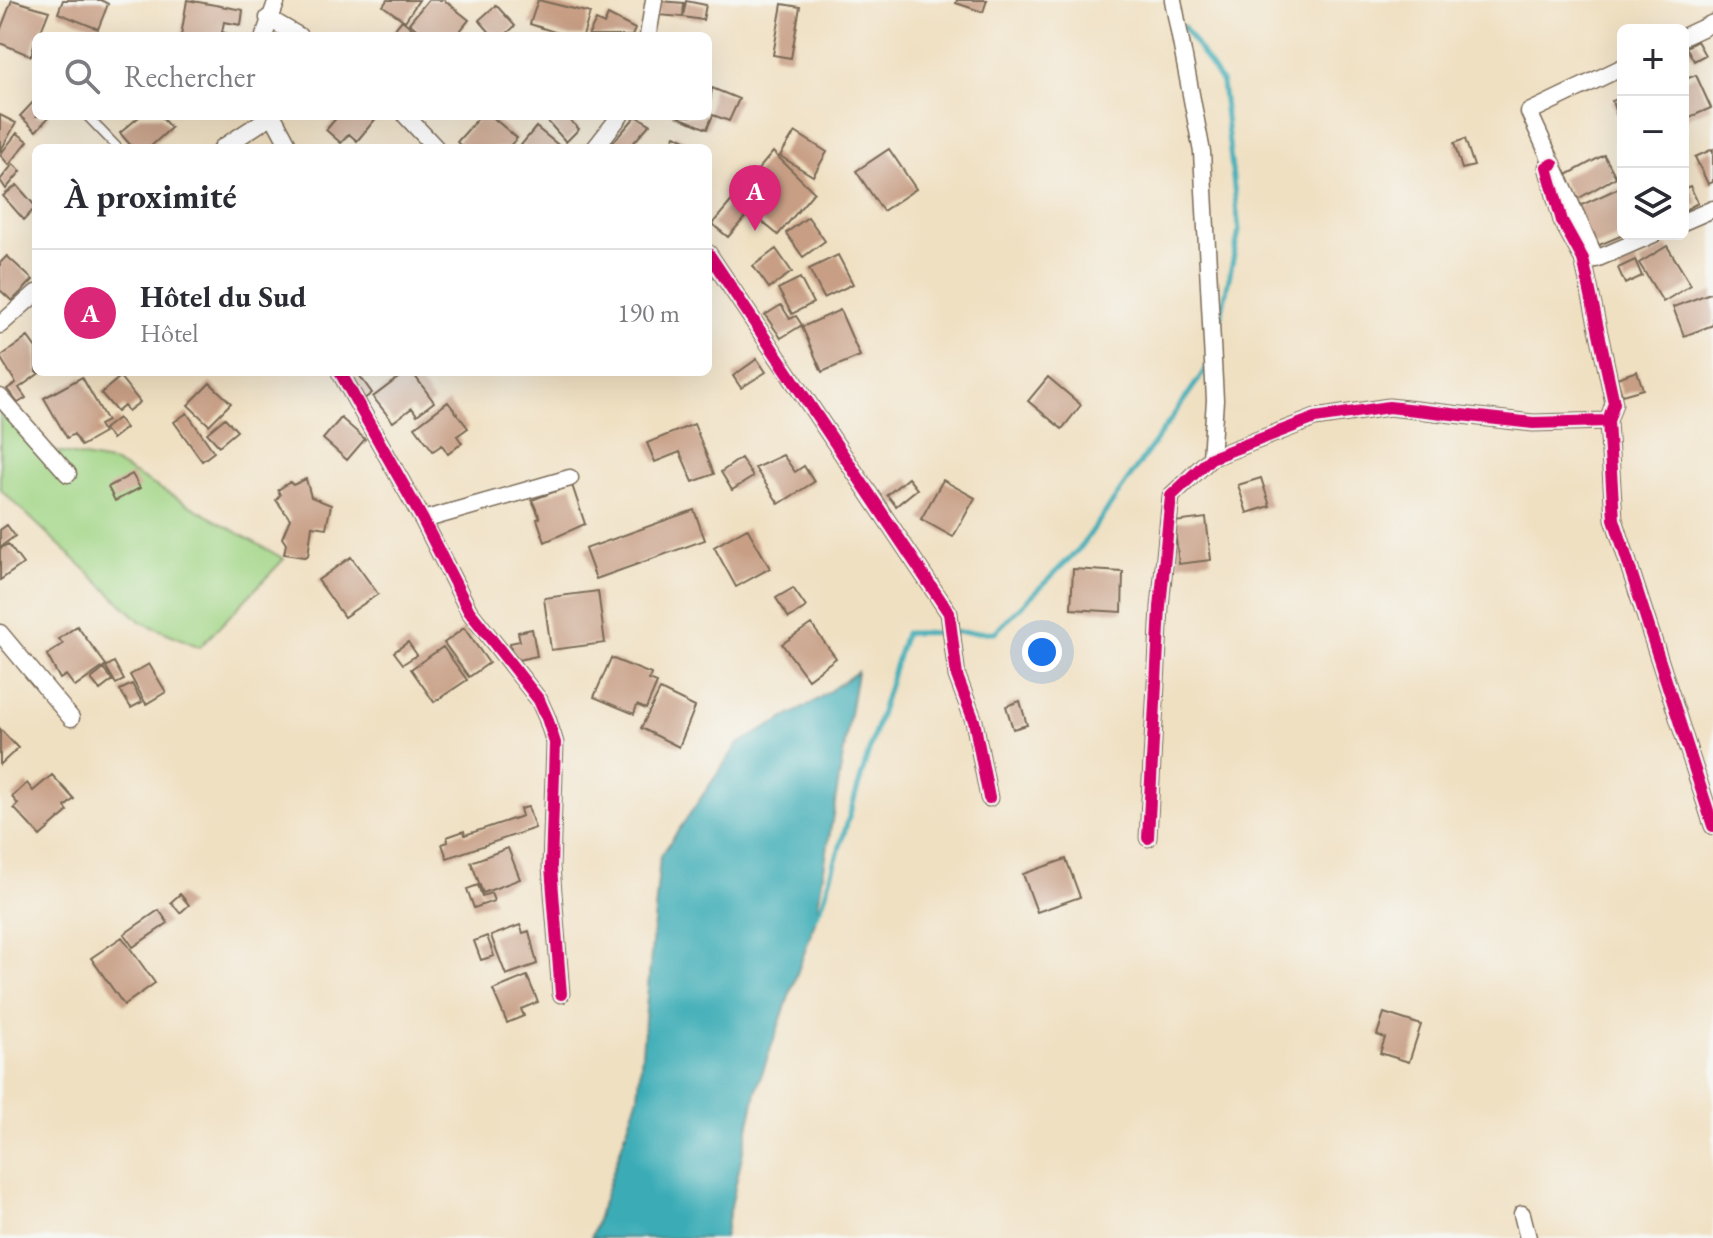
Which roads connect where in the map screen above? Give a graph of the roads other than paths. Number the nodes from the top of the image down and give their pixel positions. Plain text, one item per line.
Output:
1 (277, 0) edge
2 (654, 0) edge
3 (1173, 0) edge
4 (268, 18) junction
5 (1713, 23) edge
6 (265, 32) edge
7 (292, 32) edge
8 (649, 32) edge
9 (1689, 34) edge
10 (1617, 70) edge
11 (91, 120) edge
12 (266, 120) edge
13 (274, 120) edge
14 (410, 120) edge
15 (617, 120) edge
16 (114, 144) edge
17 (228, 144) edge
18 (288, 144) edge
19 (432, 144) edge
20 (598, 144) edge
21 (1553, 164) junction
22 (1713, 209) edge
23 (1689, 219) edge
24 (1640, 240) edge
25 (712, 259) edge
26 (32, 297) edge
27 (0, 325) edge
28 (342, 376) edge
29 (0, 397) edge
30 (1608, 421) junction
31 (1211, 458) junction
32 (68, 474) dead end
33 (570, 478) dead end
34 (423, 520) junction
35 (0, 633) edge
36 (71, 718) dead end
37 (989, 798) dead end
38 (1713, 826) edge
39 (1148, 838) dead end
40 (561, 994) dead end
41 (1522, 1214) dead end
42 (1528, 1238) edge

1 - 4 street
2 - 8 street
3 - 31 street
4 - 6 street
4 - 7 street
5 - 9 street
10 - 21 street
11 - 16 lane
12 - 17 street
13 - 18 street
14 - 19 street
15 - 20 street
21 - 24 street
21 - 30 street
22 - 23 street
25 - 37 street
26 - 27 street
28 - 34 street
29 - 32 street
30 - 31 street
30 - 38 street
31 - 39 street
33 - 34 street
34 - 40 street
35 - 36 street
41 - 42 street

